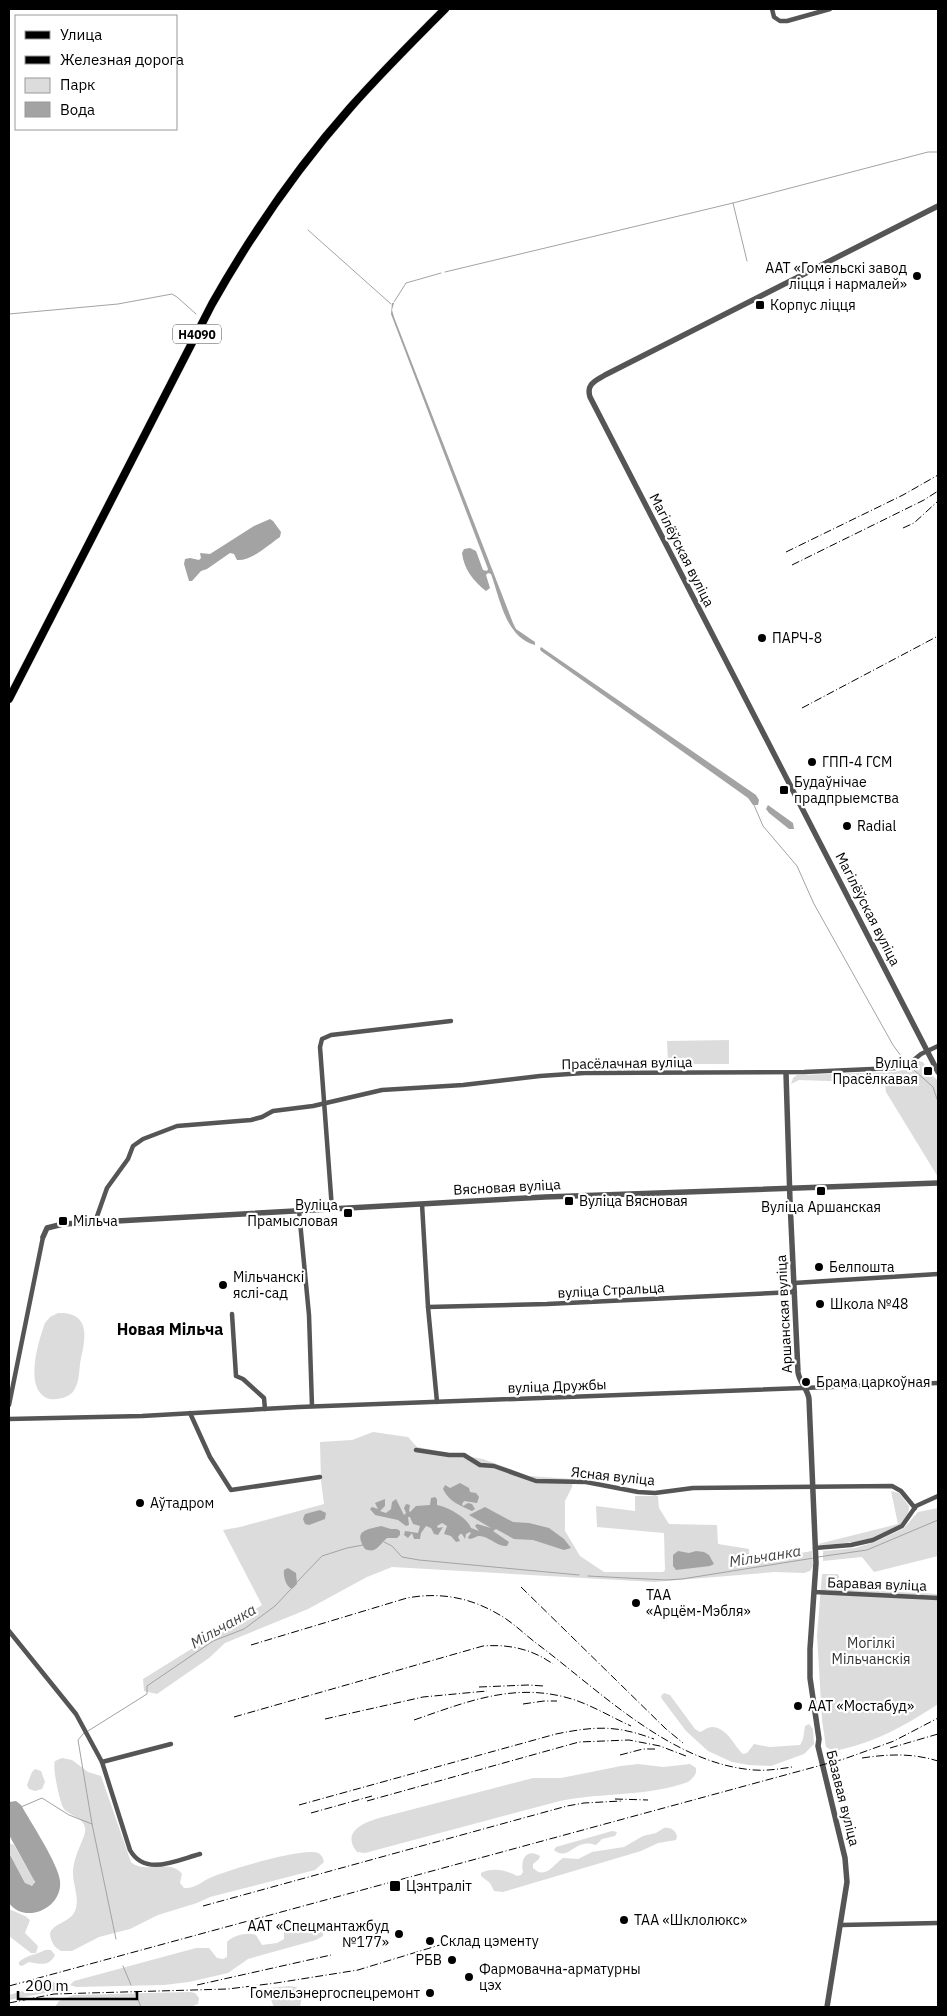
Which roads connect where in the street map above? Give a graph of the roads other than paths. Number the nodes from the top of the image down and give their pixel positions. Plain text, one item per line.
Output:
1 (445, 9) edge
2 (772, 9) edge
3 (830, 9) edge
4 (938, 206) edge
5 (9, 699) edge
6 (451, 1021) dead end
7 (938, 1046) edge
8 (927, 1052) junction
9 (938, 1072) edge
10 (786, 1073) junction
11 (324, 1102) junction
12 (938, 1183) edge
13 (790, 1188) junction
14 (422, 1204) junction
15 (332, 1209) junction
16 (299, 1211) junction
17 (95, 1222) junction
18 (43, 1237) joint
19 (938, 1274) edge
20 (794, 1283) junction
21 (795, 1292) junction
22 (428, 1307) junction
23 (232, 1314) dead end
24 (938, 1383) edge
25 (804, 1387) junction
26 (437, 1402) junction
27 (9, 1405) edge
28 (312, 1406) junction
29 (265, 1408) junction
30 (190, 1413) junction
31 (9, 1419) edge
32 (416, 1450) dead end
33 (320, 1477) dead end
34 (813, 1488) junction
35 (938, 1496) edge
36 (915, 1508) junction
37 (816, 1549) junction
38 (816, 1563) joint
39 (814, 1592) junction
40 (938, 1598) edge
41 (9, 1631) edge
42 (171, 1744) dead end
43 (102, 1762) junction
44 (200, 1854) dead end
45 (938, 1923) edge
46 (841, 1925) junction
47 (827, 2007) edge

1 - 5 main road, Н4090
2 - 3 street
4 - 8 street, Магілёўская вуліца
6 - 11 street
7 - 8 street, Прасёлачная вуліца
8 - 9 street, Магілёўская вуліца
8 - 10 street, Прасёлачная вуліца
10 - 11 street, Прасёлачная вуліца
10 - 13 street, Аршанская вуліца
11 - 15 street
11 - 17 street, Прасёлачная вуліца
12 - 13 street, Вясновая вуліца
13 - 14 street, Вясновая вуліца
13 - 20 street, Аршанская вуліца
14 - 15 street, Вясновая вуліца
14 - 22 street
15 - 16 street, Вясновая вуліца
16 - 17 street, Вясновая вуліца
16 - 28 street
17 - 18 street, Вясновая вуліца
18 - 27 street
19 - 20 street
20 - 21 street, Аршанская вуліца
21 - 22 street, вуліца Стральца
21 - 25 street, Аршанская вуліца
22 - 26 street
23 - 29 street
24 - 25 street, вуліца Дружбы
25 - 26 street, вуліца Дружбы
25 - 34 street, Аршанская вуліца
26 - 28 street, вуліца Дружбы
28 - 29 street, вуліца Дружбы
29 - 30 street, вуліца Дружбы
30 - 31 street, вуліца Дружбы
30 - 33 street
32 - 34 street, Ясная вуліца
34 - 36 street, Ясная вуліца
34 - 37 street, Аршанская вуліца
35 - 36 street
36 - 37 street
37 - 38 street, Аршанская вуліца
38 - 39 street, Базавая вуліца
39 - 40 street, Баравая вуліца
39 - 46 street, Базавая вуліца
41 - 43 street
42 - 43 street
43 - 44 street
45 - 46 street
46 - 47 street, Базавая вуліца

